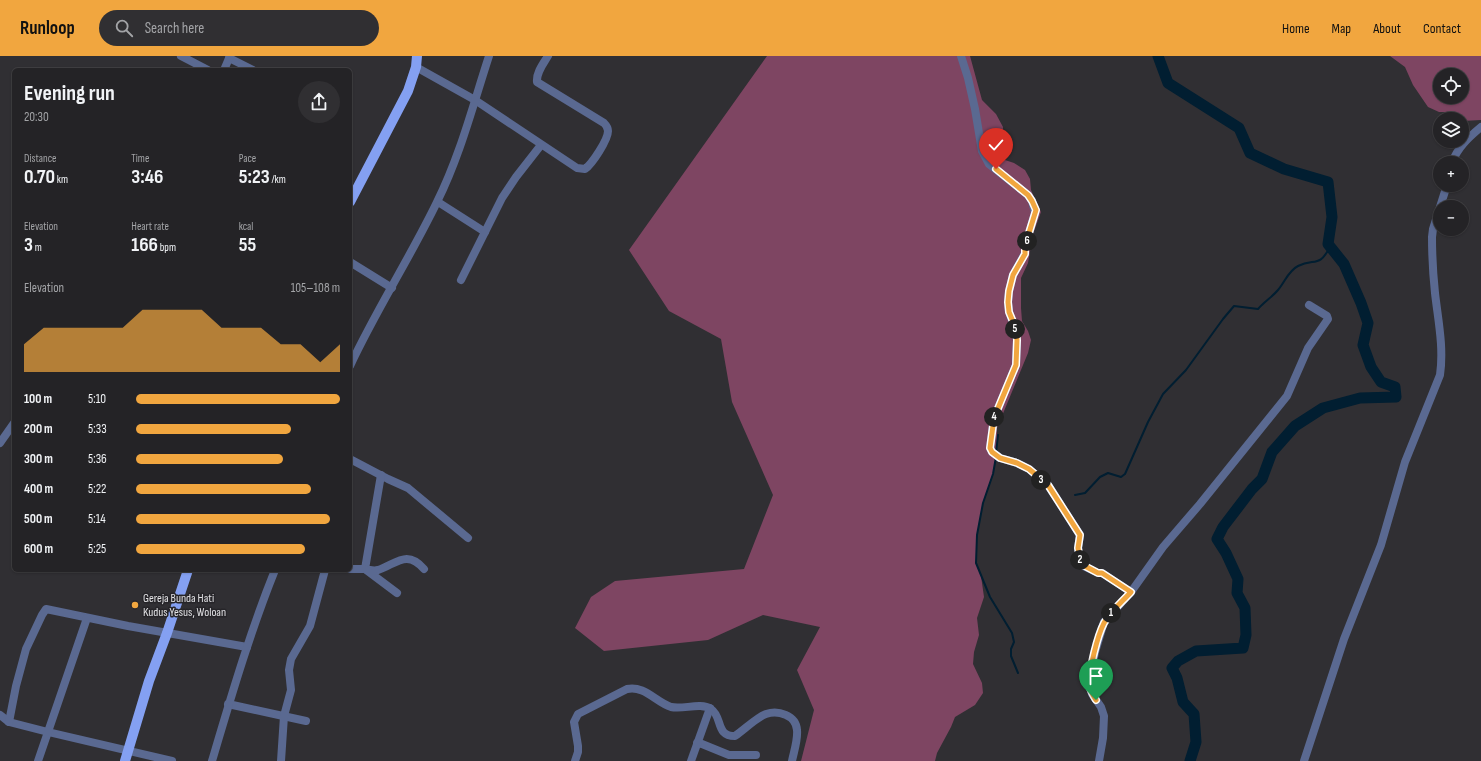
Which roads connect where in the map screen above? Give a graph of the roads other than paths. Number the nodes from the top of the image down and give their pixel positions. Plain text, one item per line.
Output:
1 (181, 56) edge
2 (417, 56) edge
3 (489, 56) edge
4 (548, 56) edge
5 (961, 56) edge
6 (229, 57) edge
7 (416, 67) junction
8 (204, 68) edge
9 (225, 68) edge
10 (249, 68) edge
11 (475, 100) junction
12 (1481, 128) edge
13 (541, 145) junction
14 (1455, 156) edge
15 (1445, 192) edge
16 (352, 198) edge
17 (438, 202) junction
18 (485, 232) junction
19 (352, 263) edge
20 (461, 280) dead end
21 (392, 288) junction
22 (1309, 305) dead end
23 (352, 362) edge
24 (12, 426) edge
25 (0, 443) edge
26 (352, 460) edge
27 (381, 475) junction
28 (468, 538) dead end
29 (352, 569) edge
30 (365, 569) junction
31 (424, 569) dead end
32 (187, 572) edge
33 (274, 572) edge
34 (324, 572) edge
35 (1131, 592) junction
36 (398, 593) dead end
37 (87, 618) junction
38 (167, 633) junction
39 (247, 647) junction
40 (228, 704) junction
41 (710, 708) junction
42 (0, 715) edge
43 (284, 716) junction
44 (306, 721) dead end
45 (9, 722) junction
46 (48, 732) junction
47 (697, 743) junction
48 (756, 755) dead end
49 (127, 756) edge
50 (38, 761) edge
51 (172, 761) edge
52 (212, 761) edge
53 (281, 761) edge
54 (575, 761) edge
55 (691, 761) edge
56 (792, 761) edge
57 (1099, 761) edge
58 (1304, 761) edge

1 - 8 street
2 - 7 main road
3 - 11 street
4 - 13 street
5 - 35 street
6 - 9 street
6 - 10 street
7 - 11 street
7 - 16 main road
11 - 13 street
11 - 17 street
12 - 14 street
13 - 18 street
15 - 58 street
17 - 18 street
17 - 21 street
18 - 20 street
19 - 21 street
21 - 23 street
22 - 35 street
24 - 25 street
26 - 27 street
27 - 28 street
27 - 30 street
29 - 30 street
30 - 31 street
30 - 36 street
32 - 38 main road
33 - 39 street
34 - 43 street
35 - 57 street
37 - 38 street
37 - 45 street
37 - 46 street
38 - 39 street
38 - 49 main road
39 - 40 street
40 - 43 street
40 - 52 street
41 - 47 street
41 - 54 street
41 - 56 street
42 - 45 street
43 - 44 street
43 - 53 street
45 - 46 street
46 - 49 street
46 - 50 street
47 - 48 street
47 - 55 street
49 - 51 street

